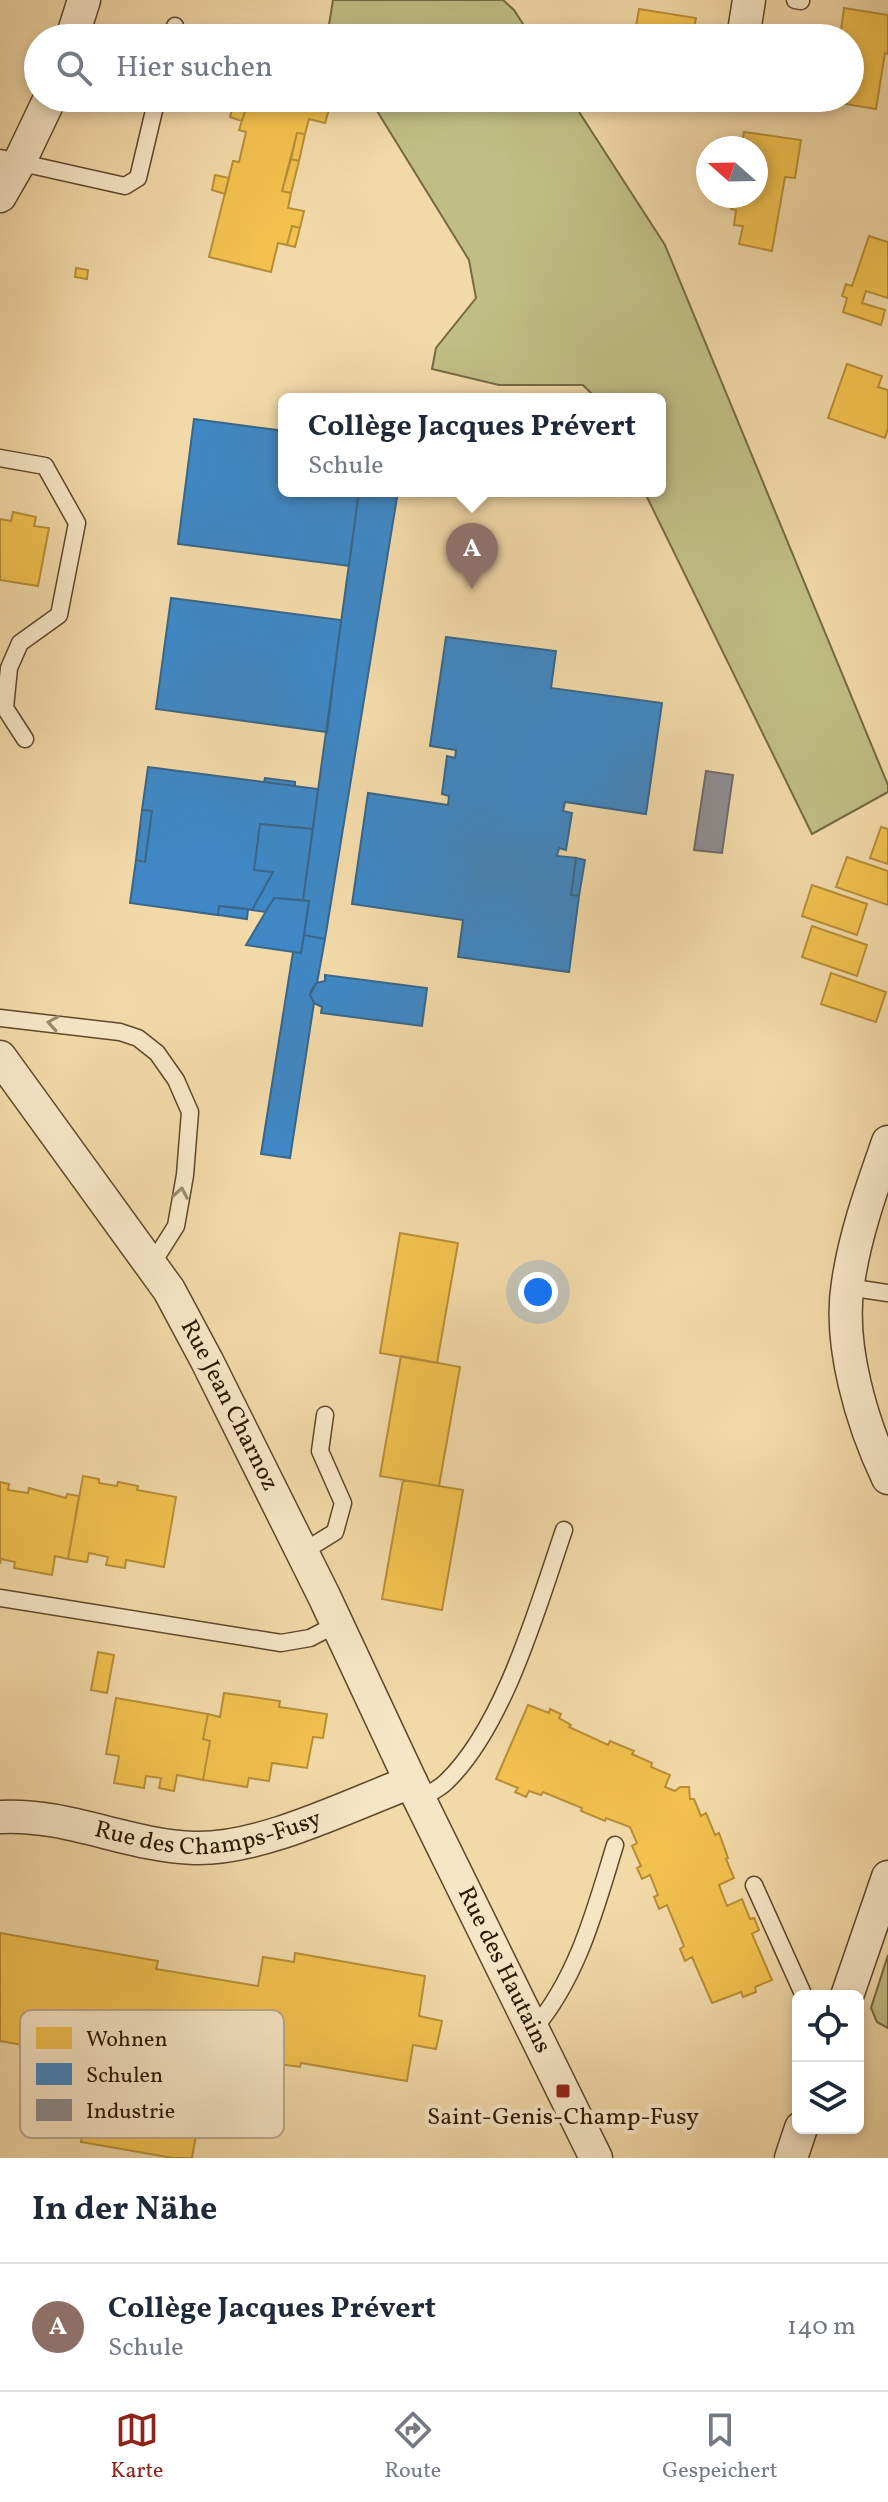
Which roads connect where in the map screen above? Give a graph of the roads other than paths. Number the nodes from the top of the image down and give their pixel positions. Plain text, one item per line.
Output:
1 (84, 0) edge
2 (749, 0) edge
3 (76, 24) edge
4 (745, 24) edge
5 (41, 112) edge
6 (154, 112) edge
7 (10, 160) edge
8 (0, 196) edge
9 (0, 458) edge
10 (25, 739) dead end
11 (0, 1018) edge
12 (0, 1057) edge
13 (888, 1142) edge
14 (152, 1264) junction
15 (847, 1287) junction
16 (888, 1293) edge
17 (325, 1415) dead end
18 (888, 1478) edge
19 (564, 1530) dead end
20 (301, 1553) junction
21 (0, 1598) edge
22 (337, 1624) junction
23 (415, 1790) junction
24 (0, 1817) edge
25 (615, 1845) dead end
26 (888, 1877) edge
27 (754, 1885) dead end
28 (801, 1990) edge
29 (849, 1990) edge
30 (533, 2030) junction
31 (799, 2134) edge
32 (596, 2158) edge
33 (791, 2158) edge

1 - 3 street
2 - 4 street
5 - 7 street
6 - 7 lane
7 - 8 street
9 - 10 lane
14 -> 11 lane
12 - 14 street, Rue Jean Charnoz
13 - 15 street
14 - 20 street, Rue Jean Charnoz
15 - 16 lane
15 - 18 street
17 - 20 lane
19 - 23 lane
20 - 22 street, Rue Jean Charnoz
21 - 22 lane
22 - 23 street, Rue Jean Charnoz
23 - 24 street, Rue des Champs-Fusy
23 - 30 street, Rue des Hautains
25 - 30 lane
26 - 29 street
27 - 28 lane
30 - 32 street, Rue des Hautains
31 - 33 street

